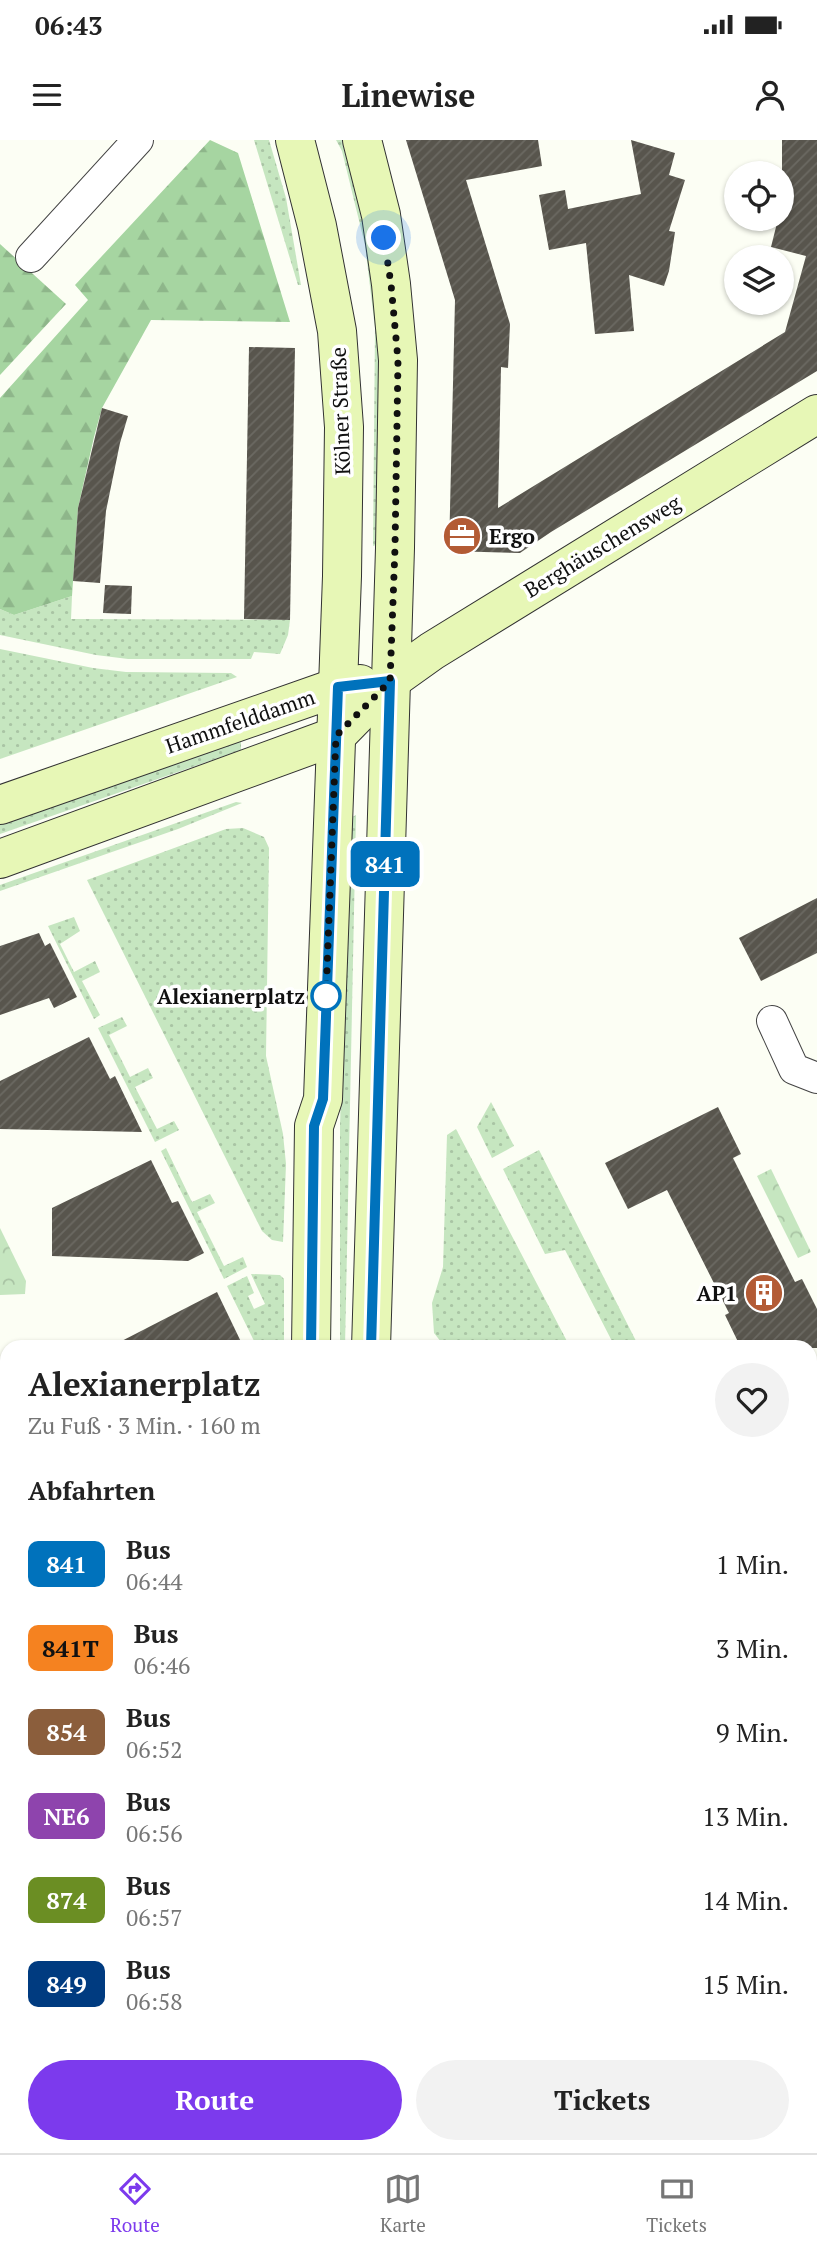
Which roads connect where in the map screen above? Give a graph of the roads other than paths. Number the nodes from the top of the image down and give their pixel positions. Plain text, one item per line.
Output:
1 (138, 140) edge
2 (295, 140) edge
3 (362, 140) edge
4 (31, 257) dead end
5 (817, 414) edge
6 (390, 681) junction
7 (338, 687) junction
8 (336, 736) junction
9 (0, 805) edge
10 (0, 859) edge
11 (772, 1021) dead end
12 (817, 1078) edge
13 (323, 1099) junction
14 (311, 1340) edge
15 (331, 1340) edge
16 (371, 1340) edge

1 - 4 street
2 - 7 main road, Kölner Straße
3 - 6 main road
5 - 6 main road, Berghäuschensweg
6 - 7 main road, Hammfelddamm
6 - 8 main road
6 - 16 main road
7 - 8 main road
7 - 9 main road, Hammfelddamm
8 - 10 main road
8 - 13 main road
11 - 12 street
13 - 14 main road
13 - 15 main road

